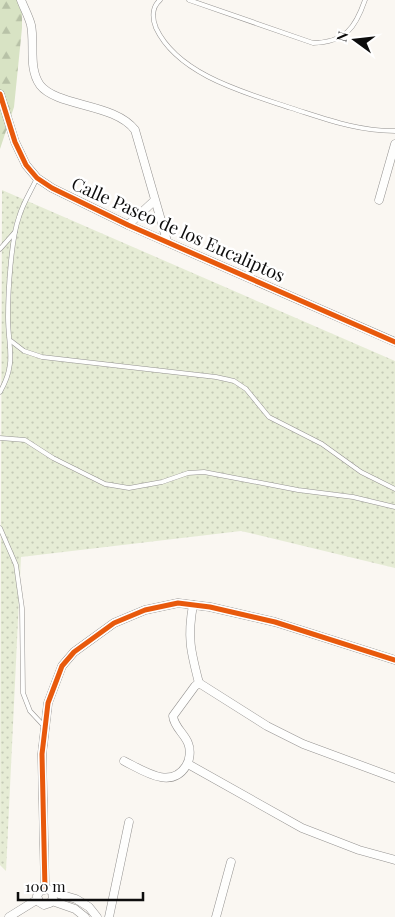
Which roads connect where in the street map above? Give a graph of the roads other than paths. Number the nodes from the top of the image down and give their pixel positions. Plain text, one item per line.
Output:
1 (21, 0) edge
2 (160, 0) edge
3 (189, 0) edge
4 (364, 0) edge
5 (0, 94) edge
6 (395, 131) edge
7 (395, 144) edge
8 (37, 178) junction
9 (379, 200) dead end
10 (154, 201) junction
11 (128, 225) junction
12 (15, 232) junction
13 (167, 240) junction
14 (0, 249) edge
15 (11, 341) junction
16 (395, 342) edge
17 (0, 392) edge
18 (0, 438) edge
19 (395, 489) edge
20 (395, 507) edge
21 (0, 528) edge
22 (193, 605) junction
23 (395, 660) edge
24 (199, 684) junction
25 (44, 726) junction
26 (124, 761) dead end
27 (188, 764) junction
28 (395, 778) edge
29 (129, 822) dead end
30 (395, 860) edge
31 (231, 862) dead end
32 (49, 891) junction
33 (38, 899) junction
34 (52, 901) junction
35 (20, 914) edge
36 (9, 917) edge
37 (85, 917) edge
38 (97, 917) edge
39 (109, 917) edge
40 (216, 917) edge

1 - 10 street
2 - 6 lane
3 - 4 lane
5 - 8 street, Calle Paseo de los Eucaliptos
7 - 9 street
8 - 11 street, Calle Paseo de los Eucaliptos
8 - 12 lane
10 - 11 street
10 - 13 street
11 - 13 street, Calle Paseo de los Eucaliptos
12 - 14 lane
12 - 15 lane
13 - 16 street, Calle Paseo de los Eucaliptos
15 - 17 lane
15 - 19 lane
18 - 20 lane
21 - 25 lane
22 - 23 street
22 - 24 street
22 - 25 street
24 - 27 street
24 - 28 street
25 - 32 street
26 - 27 street
27 - 30 street
29 - 39 street
31 - 40 street
32 - 33 street
32 - 34 street
32 - 38 street
33 - 34 street
33 - 35 street
34 - 37 street
35 - 36 street

